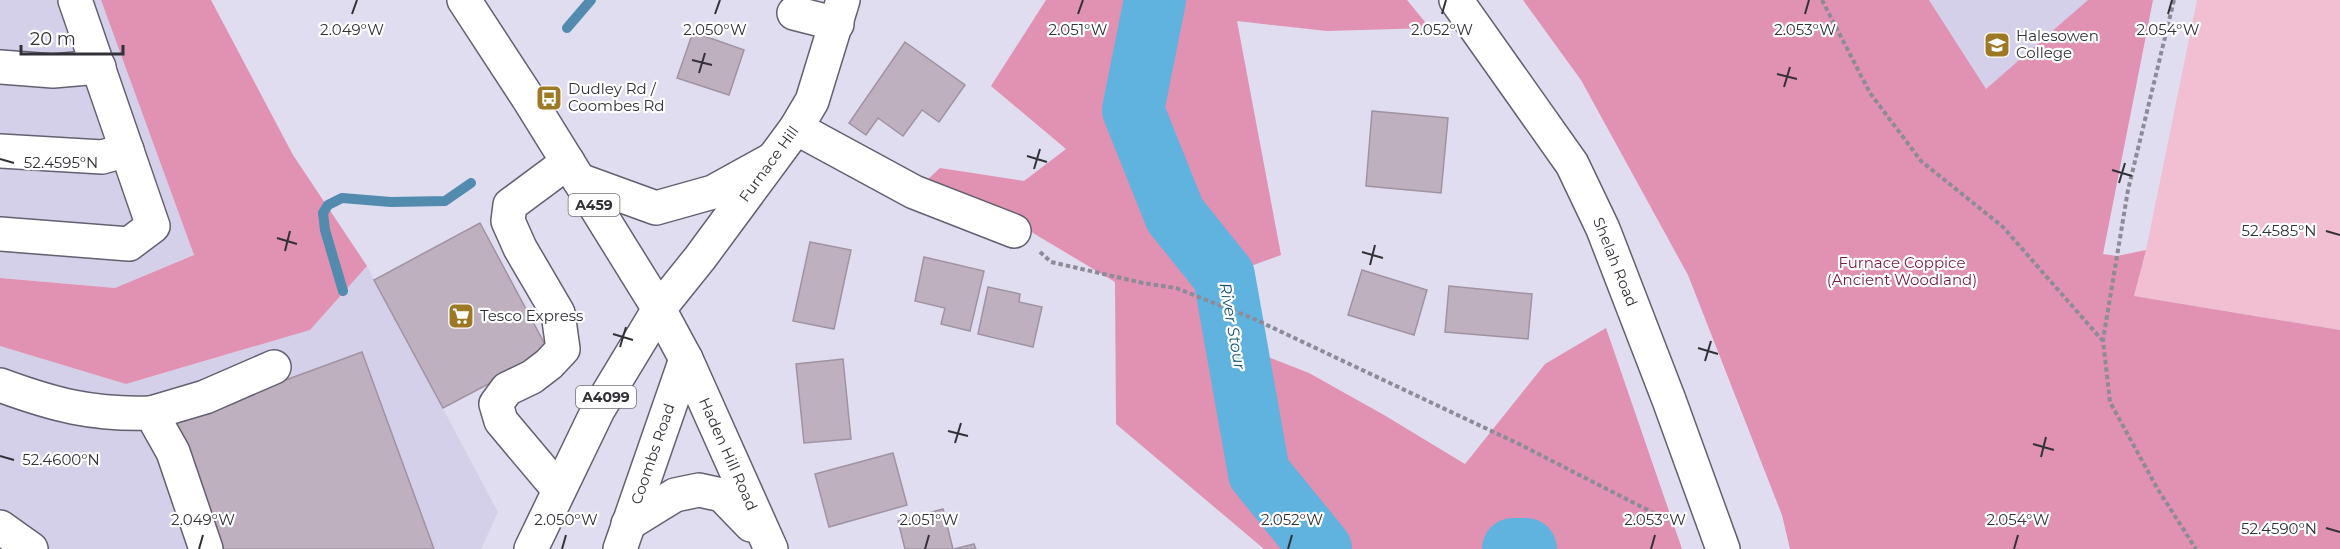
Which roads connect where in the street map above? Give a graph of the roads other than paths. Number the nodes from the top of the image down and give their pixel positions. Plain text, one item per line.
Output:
1 (75, 0) edge
2 (464, 0) edge
3 (1456, 0) edge
4 (840, 12) edge
5 (794, 13) dead end
6 (0, 67) edge
7 (99, 67) junction
8 (796, 128) junction
9 (127, 150) junction
10 (0, 151) edge
11 (771, 160) junction
12 (574, 171) junction
13 (1014, 231) road end
14 (0, 234) edge
15 (659, 309) junction
16 (686, 359) junction
17 (274, 367) dead end
18 (0, 385) edge
19 (151, 413) junction
20 (559, 490) junction
21 (0, 527) edge
22 (624, 537) edge
23 (770, 546) edge
24 (32, 549) edge
25 (206, 549) edge
26 (531, 549) edge
27 (1723, 549) edge

1 - 7 main road
2 - 12 main road, A459
3 - 27 main road, Shelah Road
4 - 5 main road
4 - 8 main road, Furnace Hill
6 - 7 main road
7 - 9 main road
8 - 11 main road, Furnace Hill
8 - 13 main road
9 - 10 main road
9 - 14 main road
11 - 12 main road
11 - 15 main road, Furnace Hill
12 - 15 main road, A459
12 - 20 main road
15 - 16 main road, A459
15 - 20 main road, A4099
16 - 22 main road, Coombs Road
16 - 23 main road, Haden Hill Road / A459
17 - 19 main road
18 - 19 main road
19 - 25 main road
20 - 26 main road, A4099
21 - 24 main road
22 - 23 main road

